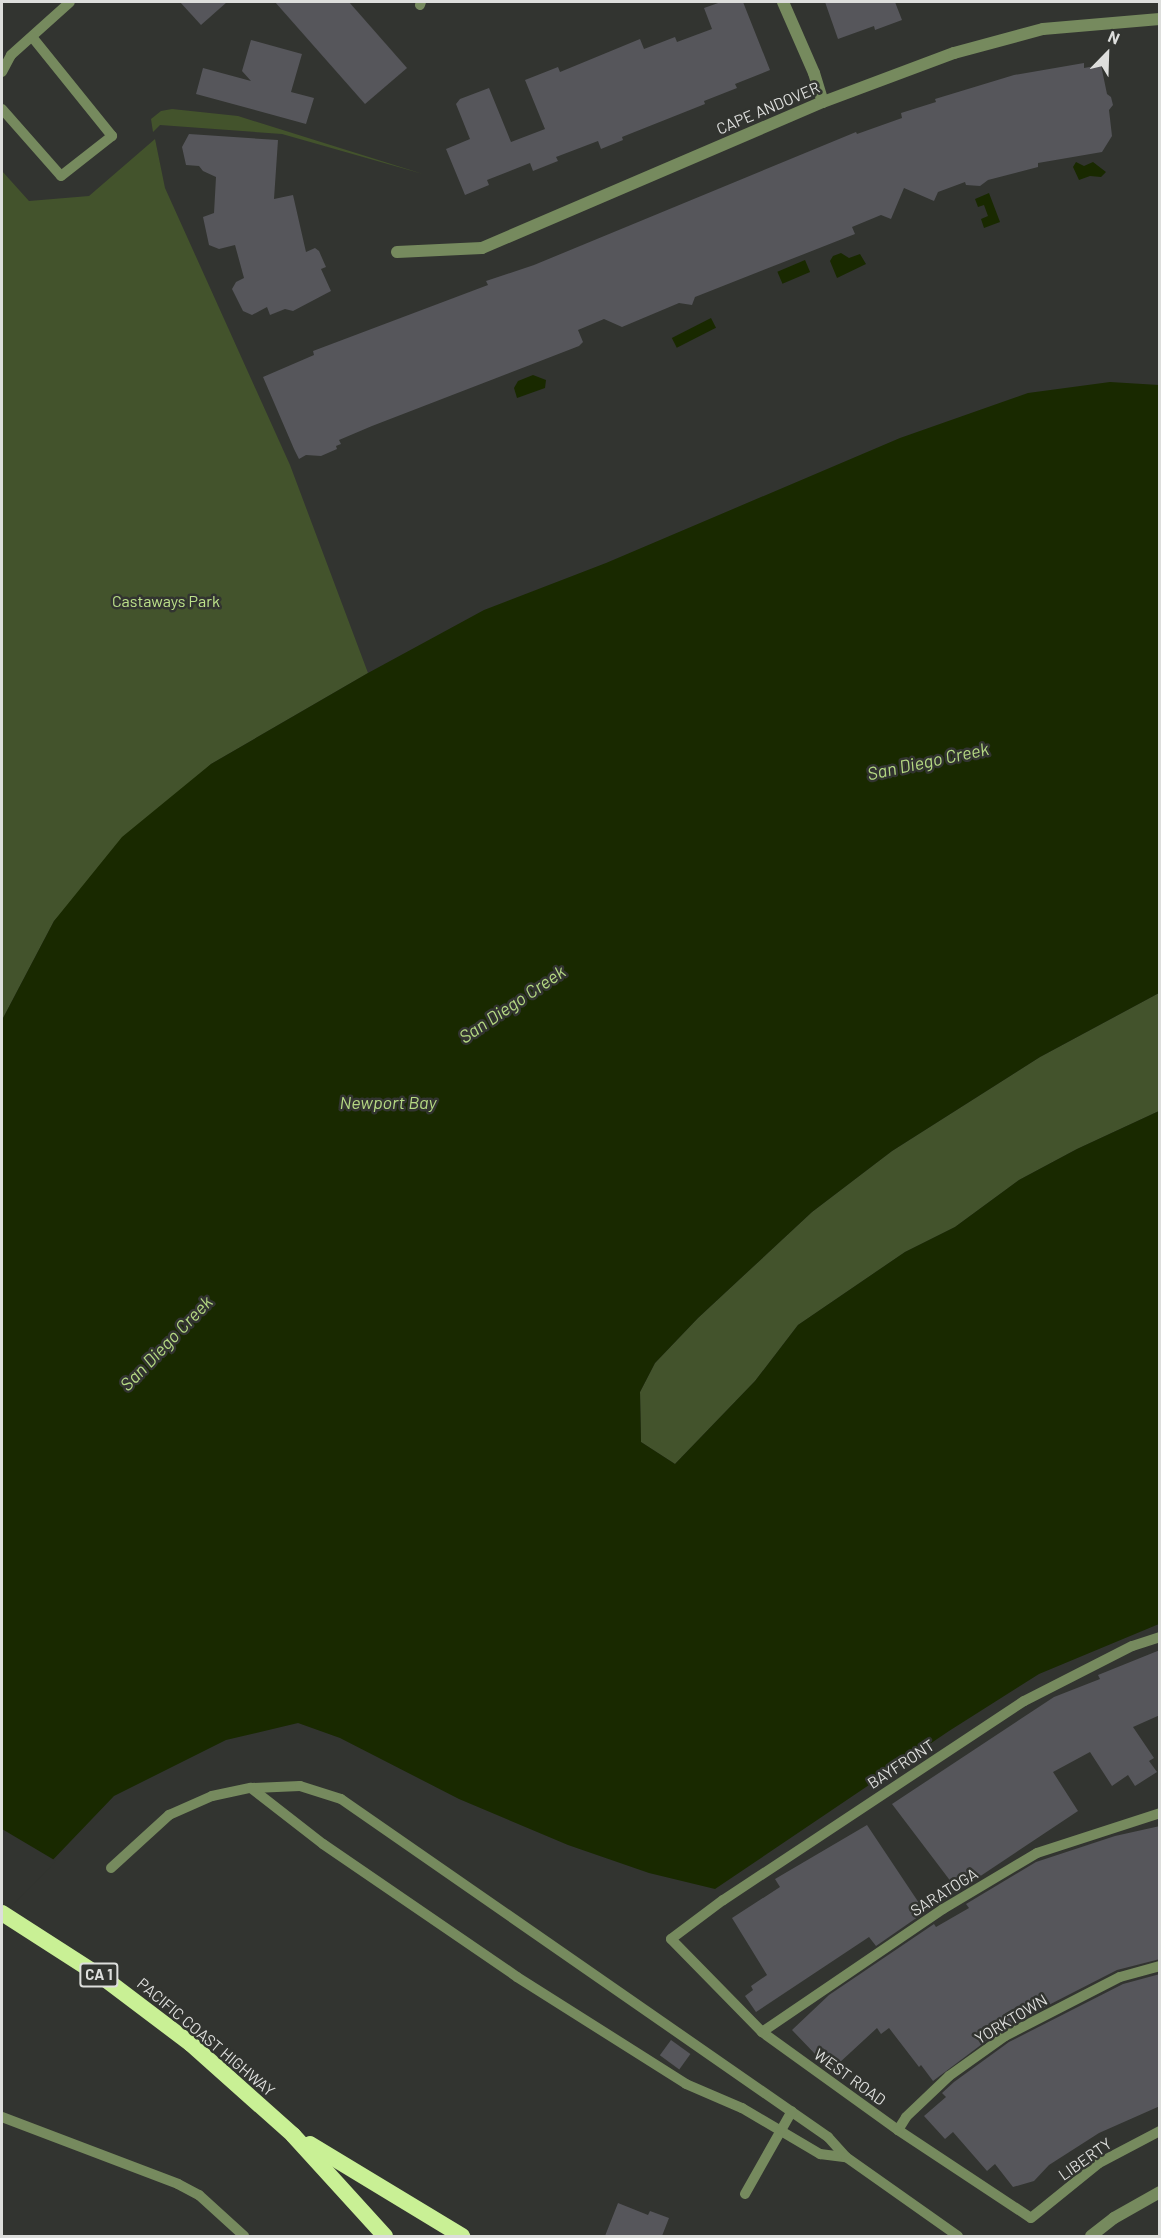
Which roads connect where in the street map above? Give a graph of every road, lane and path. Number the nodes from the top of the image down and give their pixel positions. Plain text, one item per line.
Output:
1 (70, 2) edge
2 (783, 2) edge
3 (1160, 19) edge
4 (32, 37) junction
5 (2, 72) edge
6 (823, 102) junction
7 (2, 109) edge
8 (397, 252) dead end
9 (1160, 1637) edge
10 (252, 1788) junction
11 (1160, 1813) edge
12 (111, 1868) dead end
13 (2, 1913) edge
14 (671, 1939) joint
15 (1160, 1966) edge
16 (762, 2032) junction
17 (792, 2111) junction
18 (2, 2117) edge
19 (780, 2130) junction
20 (898, 2130) junction
21 (1160, 2131) edge
22 (293, 2135) junction
23 (846, 2157) junction
24 (1160, 2192) edge
25 (745, 2194) dead end
26 (1031, 2218) joint
27 (244, 2236) edge
28 (385, 2236) edge
29 (462, 2236) edge
30 (958, 2236) edge
31 (1091, 2236) edge

1 - 4 lane
2 - 6 street
3 - 6 street, CAPE ANDOVER
4 - 5 lane
4 - 7 lane
6 - 8 street, CAPE ANDOVER
9 - 14 lane, BAYFRONT
10 - 12 lane
10 - 17 lane
10 - 19 lane
11 - 16 lane, SARATOGA
13 - 22 highway, PACIFIC COAST HIGHWAY / CA 1
14 - 16 lane, WEST ROAD
15 - 20 lane, YORKTOWN
16 - 20 lane, WEST ROAD
17 - 19 lane
17 - 23 lane
18 - 27 lane
19 - 23 lane
19 - 25 lane
20 - 26 lane, WEST ROAD
21 - 26 lane, LIBERTY
22 - 28 highway, PACIFIC COAST HIGHWAY / CA 1
22 - 29 highway, PACIFIC COAST HIGHWAY / CA 1
23 - 30 lane
24 - 31 street

